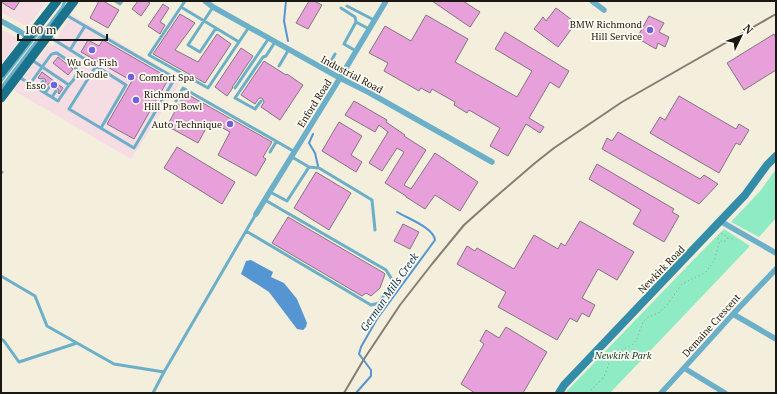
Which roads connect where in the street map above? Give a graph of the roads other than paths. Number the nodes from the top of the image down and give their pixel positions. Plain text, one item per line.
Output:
1 (65, 1) edge
2 (74, 1) edge
3 (115, 1) edge
4 (122, 1) edge
5 (185, 1) edge
6 (205, 1) edge
7 (386, 1) edge
8 (592, 1) edge
9 (56, 6) edge
10 (347, 6) dead end
11 (181, 7) junction
12 (213, 7) junction
13 (341, 8) dead end
14 (604, 10) dead end
15 (65, 14) junction
16 (374, 20) junction
17 (1, 21) edge
18 (204, 21) junction
19 (356, 22) junction
20 (85, 26) junction
21 (249, 27) junction
22 (42, 28) dead end
23 (216, 28) junction
24 (369, 29) junction
25 (48, 36) junction
26 (28, 38) junction
27 (268, 38) junction
28 (239, 42) junction
29 (275, 42) junction
30 (289, 49) junction
31 (70, 50) junction
32 (356, 51) junction
33 (335, 54) dead end
34 (31, 59) junction
35 (96, 66) junction
36 (279, 66) dead end
37 (42, 67) junction
38 (326, 70) junction
39 (178, 71) junction
40 (50, 72) junction
41 (1, 73) edge
42 (18, 76) junction
43 (47, 76) dead end
44 (56, 77) junction
45 (175, 78) junction
46 (340, 78) junction
47 (1, 81) edge
48 (54, 81) dead end
49 (63, 81) junction
50 (43, 82) dead end
51 (30, 84) junction
52 (50, 86) dead end
53 (60, 86) dead end
54 (69, 86) junction
55 (1, 88) edge
56 (38, 88) junction
57 (235, 88) dead end
58 (56, 91) dead end
59 (45, 93) junction
60 (52, 97) junction
61 (1, 98) edge
62 (176, 101) dead end
63 (261, 101) dead end
64 (101, 128) junction
65 (276, 142) junction
66 (270, 152) dead end
67 (293, 154) junction
68 (776, 156) edge
69 (492, 162) dead end
70 (309, 167) junction
71 (270, 192) junction
72 (265, 200) junction
73 (256, 214) joint
74 (720, 221) junction
75 (375, 230) dead end
76 (246, 231) junction
77 (776, 253) edge
78 (776, 269) edge
79 (1, 276) edge
80 (732, 314) junction
81 (1, 339) edge
82 (776, 339) edge
83 (77, 342) junction
84 (684, 368) junction
85 (164, 372) junction
86 (153, 393) edge
87 (559, 393) edge
88 (661, 393) edge
89 (725, 393) edge

1 - 9 lane
1 - 55 lane
2 - 15 main road
3 - 4 lane
5 - 11 lane
6 - 12 street, Industrial Road
7 - 16 street, Enford Road
8 - 14 street
9 - 26 main road
10 - 16 lane
11 - 18 lane
11 - 39 lane
12 - 18 lane
12 - 21 street, Industrial Road
13 - 19 lane
15 - 20 lane
15 - 25 main road
16 - 24 street, Enford Road
17 - 26 street
18 - 23 lane
18 - 23 lane
19 - 24 lane
19 - 32 lane
20 - 31 lane
20 - 45 lane
21 - 27 street, Industrial Road
21 - 28 lane
22 - 47 lane
23 - 28 lane
24 - 32 street, Enford Road
25 - 31 lane
25 - 34 main road
26 - 41 main road
27 - 29 street, Industrial Road
27 - 57 lane
28 - 39 lane
29 - 30 street, Industrial Road
29 - 63 lane
30 - 36 lane
30 - 38 street, Industrial Road
31 - 35 lane
32 - 46 street, Enford Road
33 - 38 lane
34 - 37 lane
34 - 42 main road
35 - 64 lane
35 - 64 lane
37 - 40 lane
37 - 51 lane
37 - 54 lane
38 - 46 street, Industrial Road
39 - 45 lane
40 - 43 lane
40 - 44 lane
42 - 51 lane
42 - 61 main road
44 - 48 lane
44 - 49 lane
45 - 64 lane
46 - 67 street, Enford Road
46 - 69 street, Industrial Road
49 - 53 lane
49 - 54 lane
50 - 56 lane
51 - 56 lane
52 - 59 lane
54 - 60 lane
56 - 59 lane
58 - 60 lane
59 - 60 lane
62 - 65 lane
65 - 66 lane
65 - 67 lane
67 - 70 lane
67 - 71 street, Enford Road
68 - 74 street, Newkirk Road
70 - 71 lane
70 - 75 lane
71 - 72 street, Enford Road
72 - 73 street, Enford Road
72 - 76 lane
73 - 76 lane
74 - 77 street
74 - 87 street, Newkirk Road
76 - 85 lane
78 - 80 street, Demaine Crescent
79 - 83 lane
80 - 82 street
80 - 84 street, Demaine Crescent
81 - 83 lane
83 - 85 lane
84 - 88 street, Demaine Crescent
84 - 89 street
85 - 86 lane

